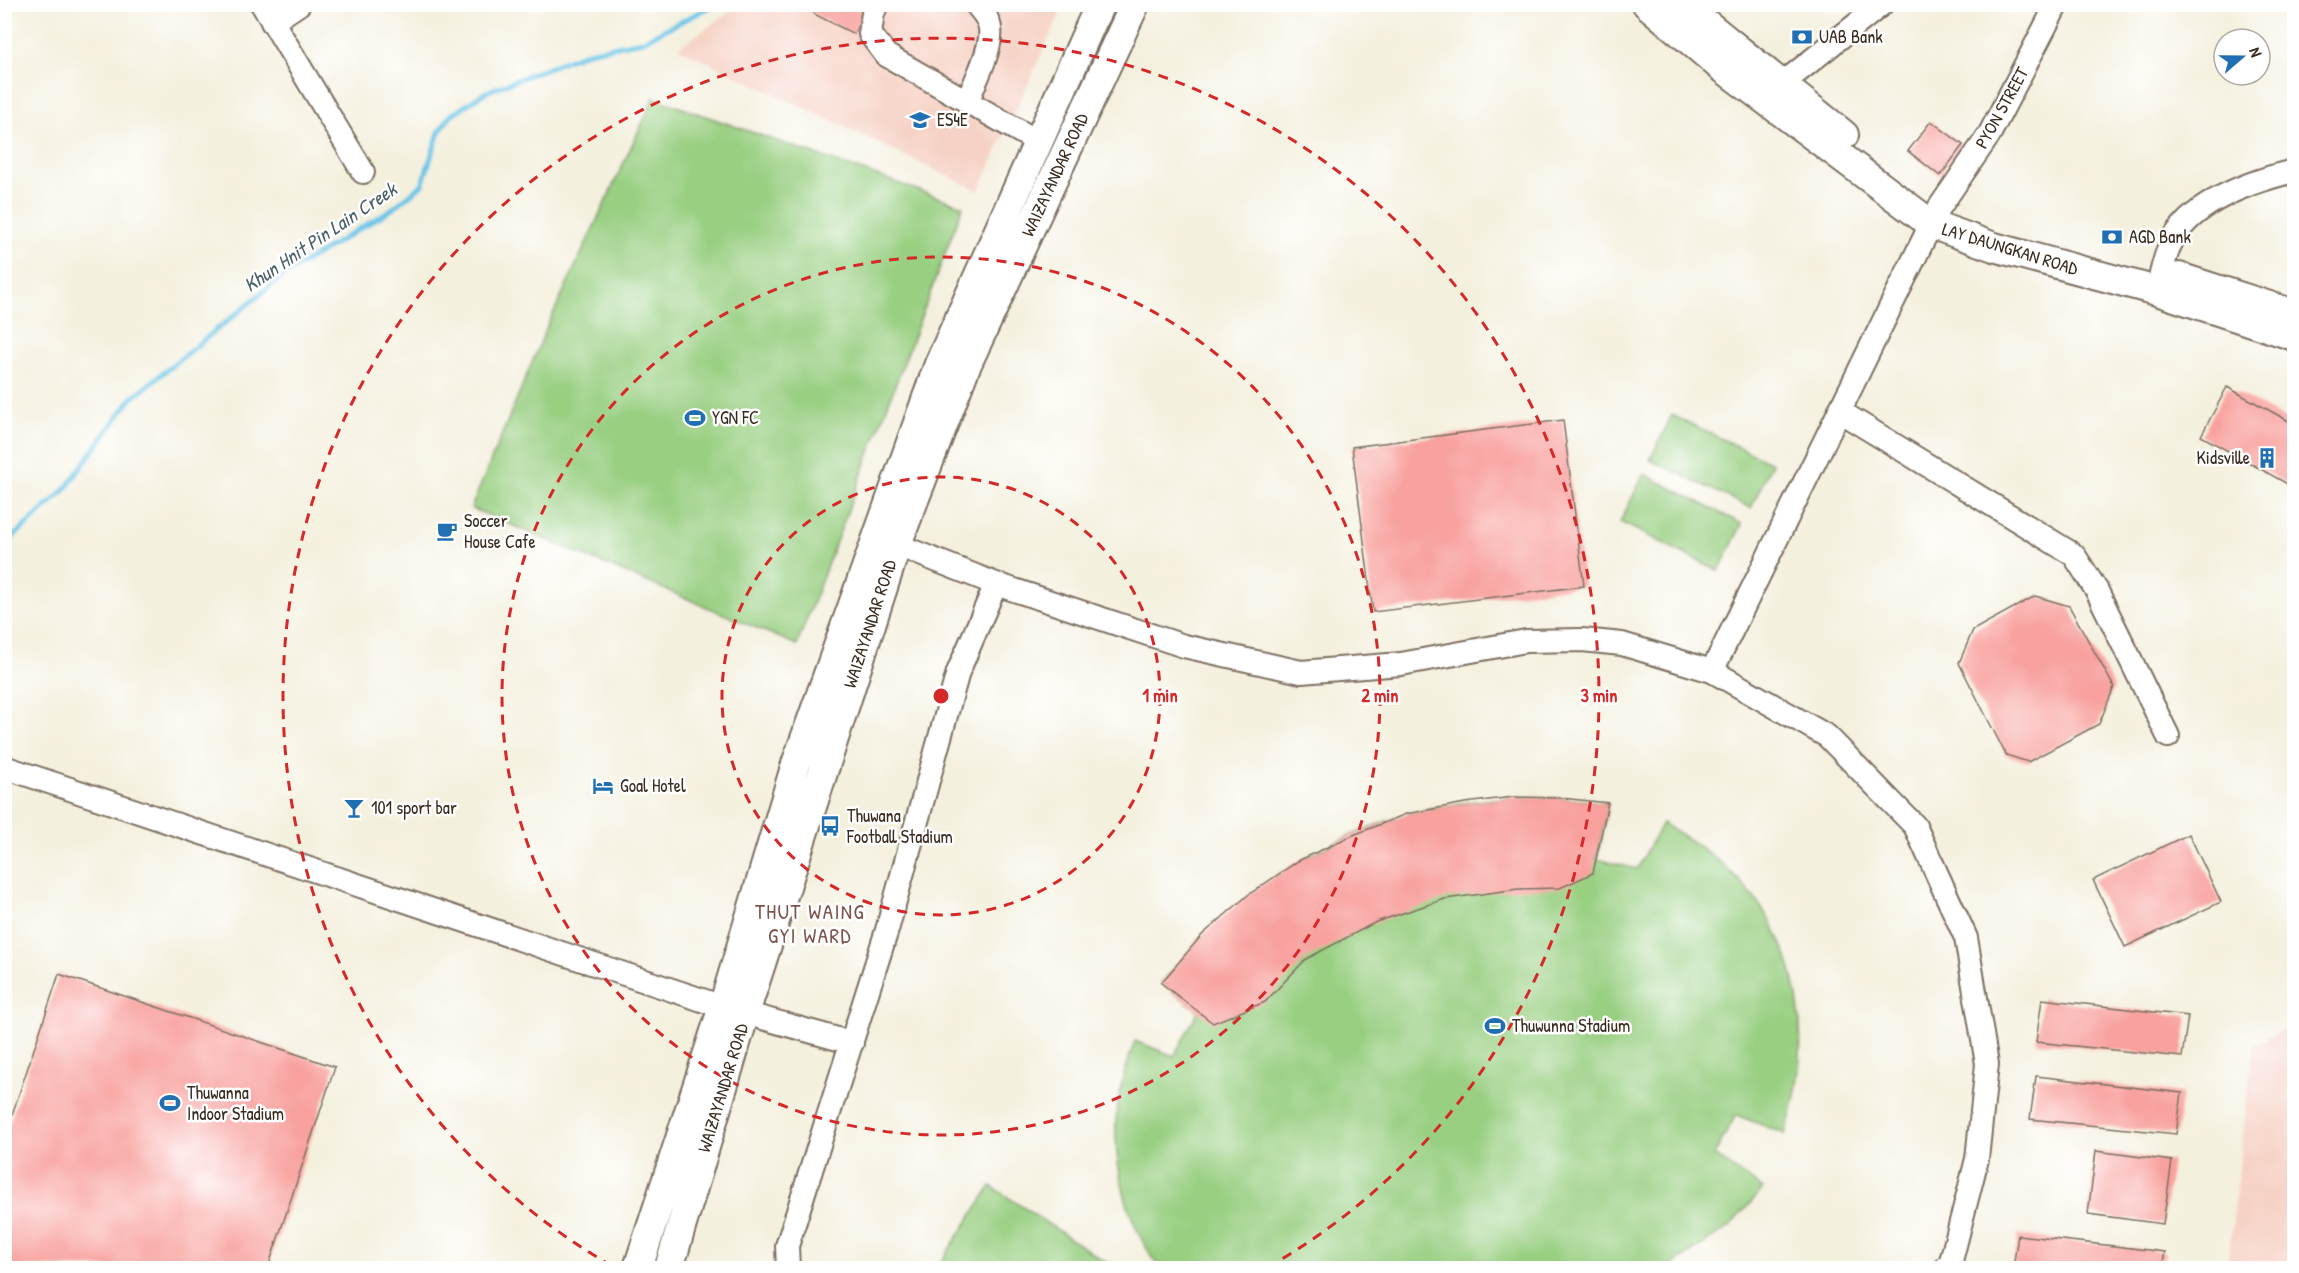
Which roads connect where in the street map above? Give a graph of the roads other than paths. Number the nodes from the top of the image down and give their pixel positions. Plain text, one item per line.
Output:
1 (299, 4) edge
2 (877, 4) edge
3 (976, 4) edge
4 (1100, 4) edge
5 (1135, 4) edge
6 (1647, 4) edge
7 (1882, 4) edge
8 (2057, 4) edge
9 (1685, 5) edge
10 (267, 13) edge
11 (1726, 56) junction
12 (1781, 85) junction
13 (967, 102) junction
14 (1040, 143) junction
15 (1869, 166) junction
16 (2295, 171) edge
17 (363, 172) dead end
18 (1935, 216) junction
19 (2159, 281) junction
20 (2295, 314) edge
21 (2295, 336) edge
22 (1839, 411) junction
23 (887, 541) junction
24 (996, 584) junction
25 (1712, 671) junction
26 (2168, 736) dead end
27 (4, 767) edge
28 (734, 1010) junction
29 (852, 1043) junction
30 (1953, 1266) edge
31 (638, 1269) edge
32 (669, 1269) edge
33 (788, 1269) edge

1 - 10 street
2 - 13 street
3 - 13 street
4 - 14 main road, WAIZAYANDAR ROAD
5 - 23 main road, WAIZAYANDAR ROAD
6 - 11 main road, LAY DAUNGKAN ROAD
7 - 12 street
8 - 18 street, PYON STREET
9 - 11 main road, LAY DAUNGKAN ROAD
10 - 17 street
11 - 12 main road, LAY DAUNGKAN ROAD
11 - 15 main road, LAY DAUNGKAN ROAD
12 - 15 main road, LAY DAUNGKAN ROAD
13 - 14 street
14 - 23 main road, WAIZAYANDAR ROAD
15 - 18 main road, LAY DAUNGKAN ROAD
16 - 19 street
18 - 19 main road, LAY DAUNGKAN ROAD
18 - 22 street, PYON STREET
19 - 20 main road, LAY DAUNGKAN ROAD
19 - 21 main road, LAY DAUNGKAN ROAD
22 - 25 street, PYON STREET
22 - 26 street
23 - 24 street
23 - 28 main road, WAIZAYANDAR ROAD
24 - 25 street
24 - 29 street
25 - 30 street
27 - 28 street
28 - 29 street
28 - 31 main road, WAIZAYANDAR ROAD
28 - 32 main road, WAIZAYANDAR ROAD
29 - 33 street

